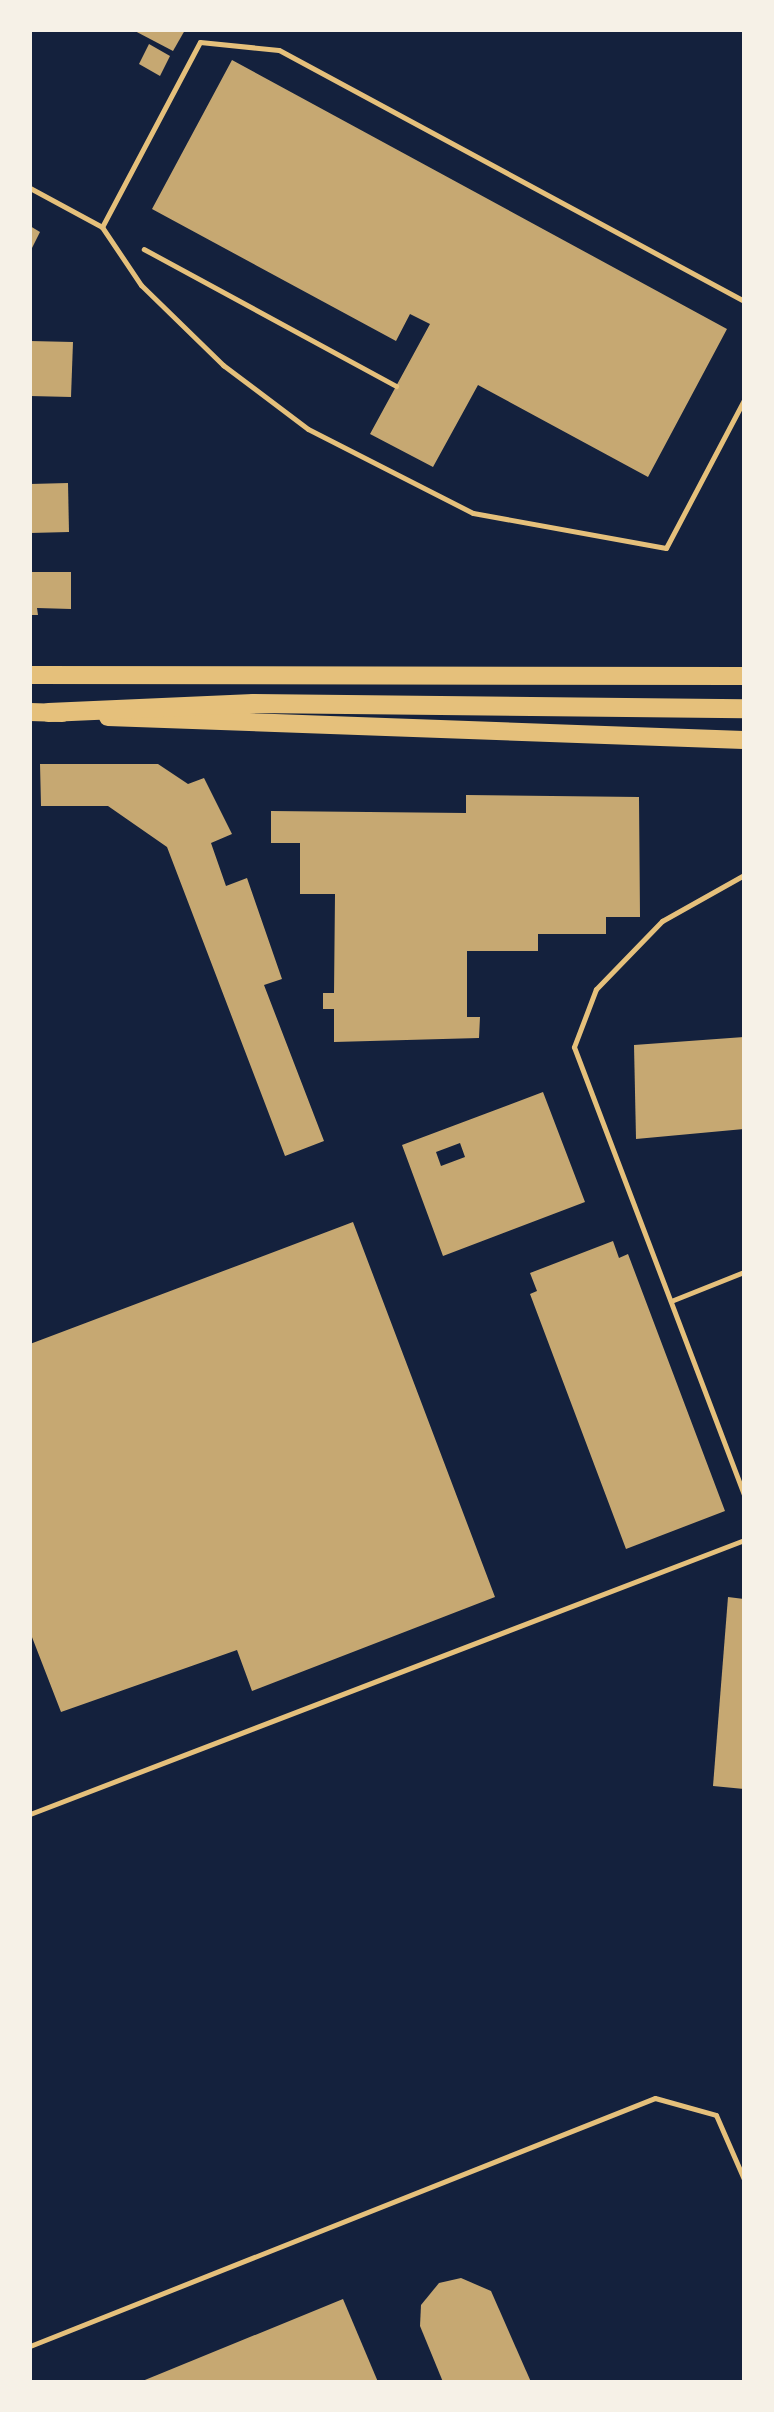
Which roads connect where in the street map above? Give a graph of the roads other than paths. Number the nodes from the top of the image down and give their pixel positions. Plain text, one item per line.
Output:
1 (30, 188) edge
2 (102, 227) junction
3 (744, 301) edge
4 (744, 400) edge
5 (30, 675) edge
6 (744, 676) edge
7 (744, 708) edge
8 (39, 712) edge
9 (744, 740) edge
10 (744, 875) edge
11 (744, 1272) edge
12 (671, 1301) junction
13 (744, 1494) edge
14 (744, 1540) edge
15 (30, 1814) edge
16 (744, 2179) edge
17 (30, 2346) edge

1 - 2 lane
2 - 3 lane
2 - 4 lane
5 - 6 main road
7 - 8 highway
8 - 9 main road
10 - 12 lane
11 - 12 lane
12 - 13 lane
14 - 15 lane
16 - 17 lane

